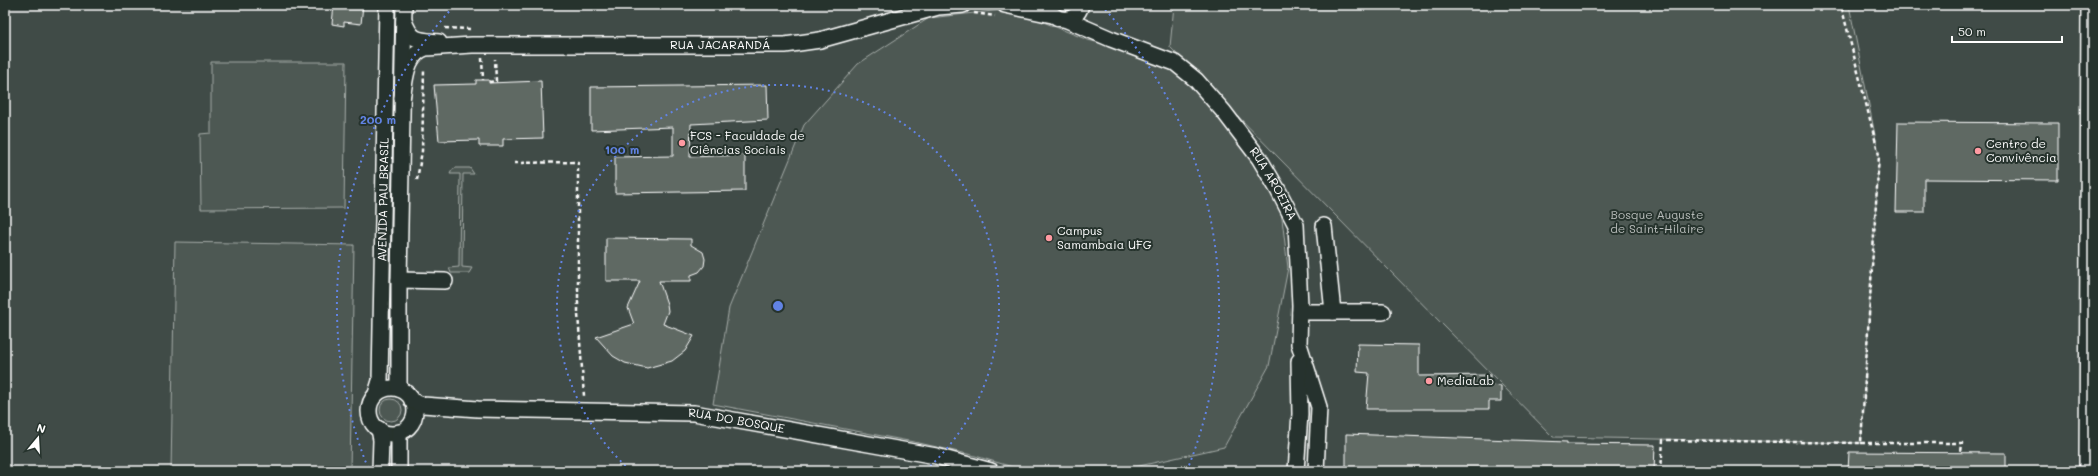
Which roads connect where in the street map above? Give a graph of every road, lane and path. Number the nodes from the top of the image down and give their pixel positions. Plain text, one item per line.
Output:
1 (386, 5) edge
2 (404, 5) edge
3 (1842, 5) edge
4 (2089, 5) edge
5 (1081, 7) edge
6 (965, 8) edge
7 (1001, 10) edge
8 (1050, 10) edge
9 (404, 20) junction
10 (1066, 20) junction
11 (443, 28) dead end
12 (474, 29) dead end
13 (2091, 33) edge
14 (1111, 39) junction
15 (476, 51) junction
16 (477, 60) dead end
17 (424, 67) dead end
18 (483, 80) dead end
19 (489, 82) dead end
20 (402, 98) junction
21 (514, 163) dead end
22 (416, 183) dead end
23 (1324, 226) dead end
24 (399, 280) junction
25 (445, 281) dead end
26 (1300, 312) junction
27 (1333, 312) junction
28 (1383, 312) dead end
29 (1299, 344) junction
30 (399, 389) junction
31 (376, 394) junction
32 (584, 396) dead end
33 (413, 408) junction
34 (2090, 417) edge
35 (378, 429) junction
36 (399, 432) junction
37 (1861, 443) junction
38 (1961, 453) dead end
39 (380, 471) edge
40 (400, 471) edge
41 (990, 471) edge
42 (1296, 471) edge
43 (1316, 471) edge
44 (1661, 471) edge
45 (2087, 471) edge

1 - 31 street, AVENIDA PAU BRASIL
2 - 9 street, AVENIDA PAU BRASIL
3 - 37 path
4 - 13 street
5 - 10 street
5 - 14 street, RUA AROEIRA
6 - 7 path
6 - 15 street, RUA JACARANDÁ
7 - 8 street, RUA AROEIRA
8 - 10 street, RUA AROEIRA
9 - 15 street
9 - 20 street, AVENIDA PAU BRASIL
10 - 14 street, RUA AROEIRA
11 - 12 path
13 - 34 street
14 - 26 street, RUA AROEIRA
15 - 16 path
15 - 18 path
15 - 19 path
15 - 20 street
17 - 22 path
20 - 24 street, AVENIDA PAU BRASIL
21 - 32 path
23 - 27 street
24 - 25 street
24 - 30 street, AVENIDA PAU BRASIL
26 - 27 street
26 - 29 street, RUA AROEIRA
27 - 28 street
29 - 42 street
29 - 43 street, RUA AROEIRA
30 - 31 street
30 - 33 street
31 - 35 street
33 - 36 street
33 - 41 street, RUA DO BOSQUE
34 - 45 street
35 - 36 street
35 - 39 street
36 - 40 street
37 - 38 path
37 - 44 path

